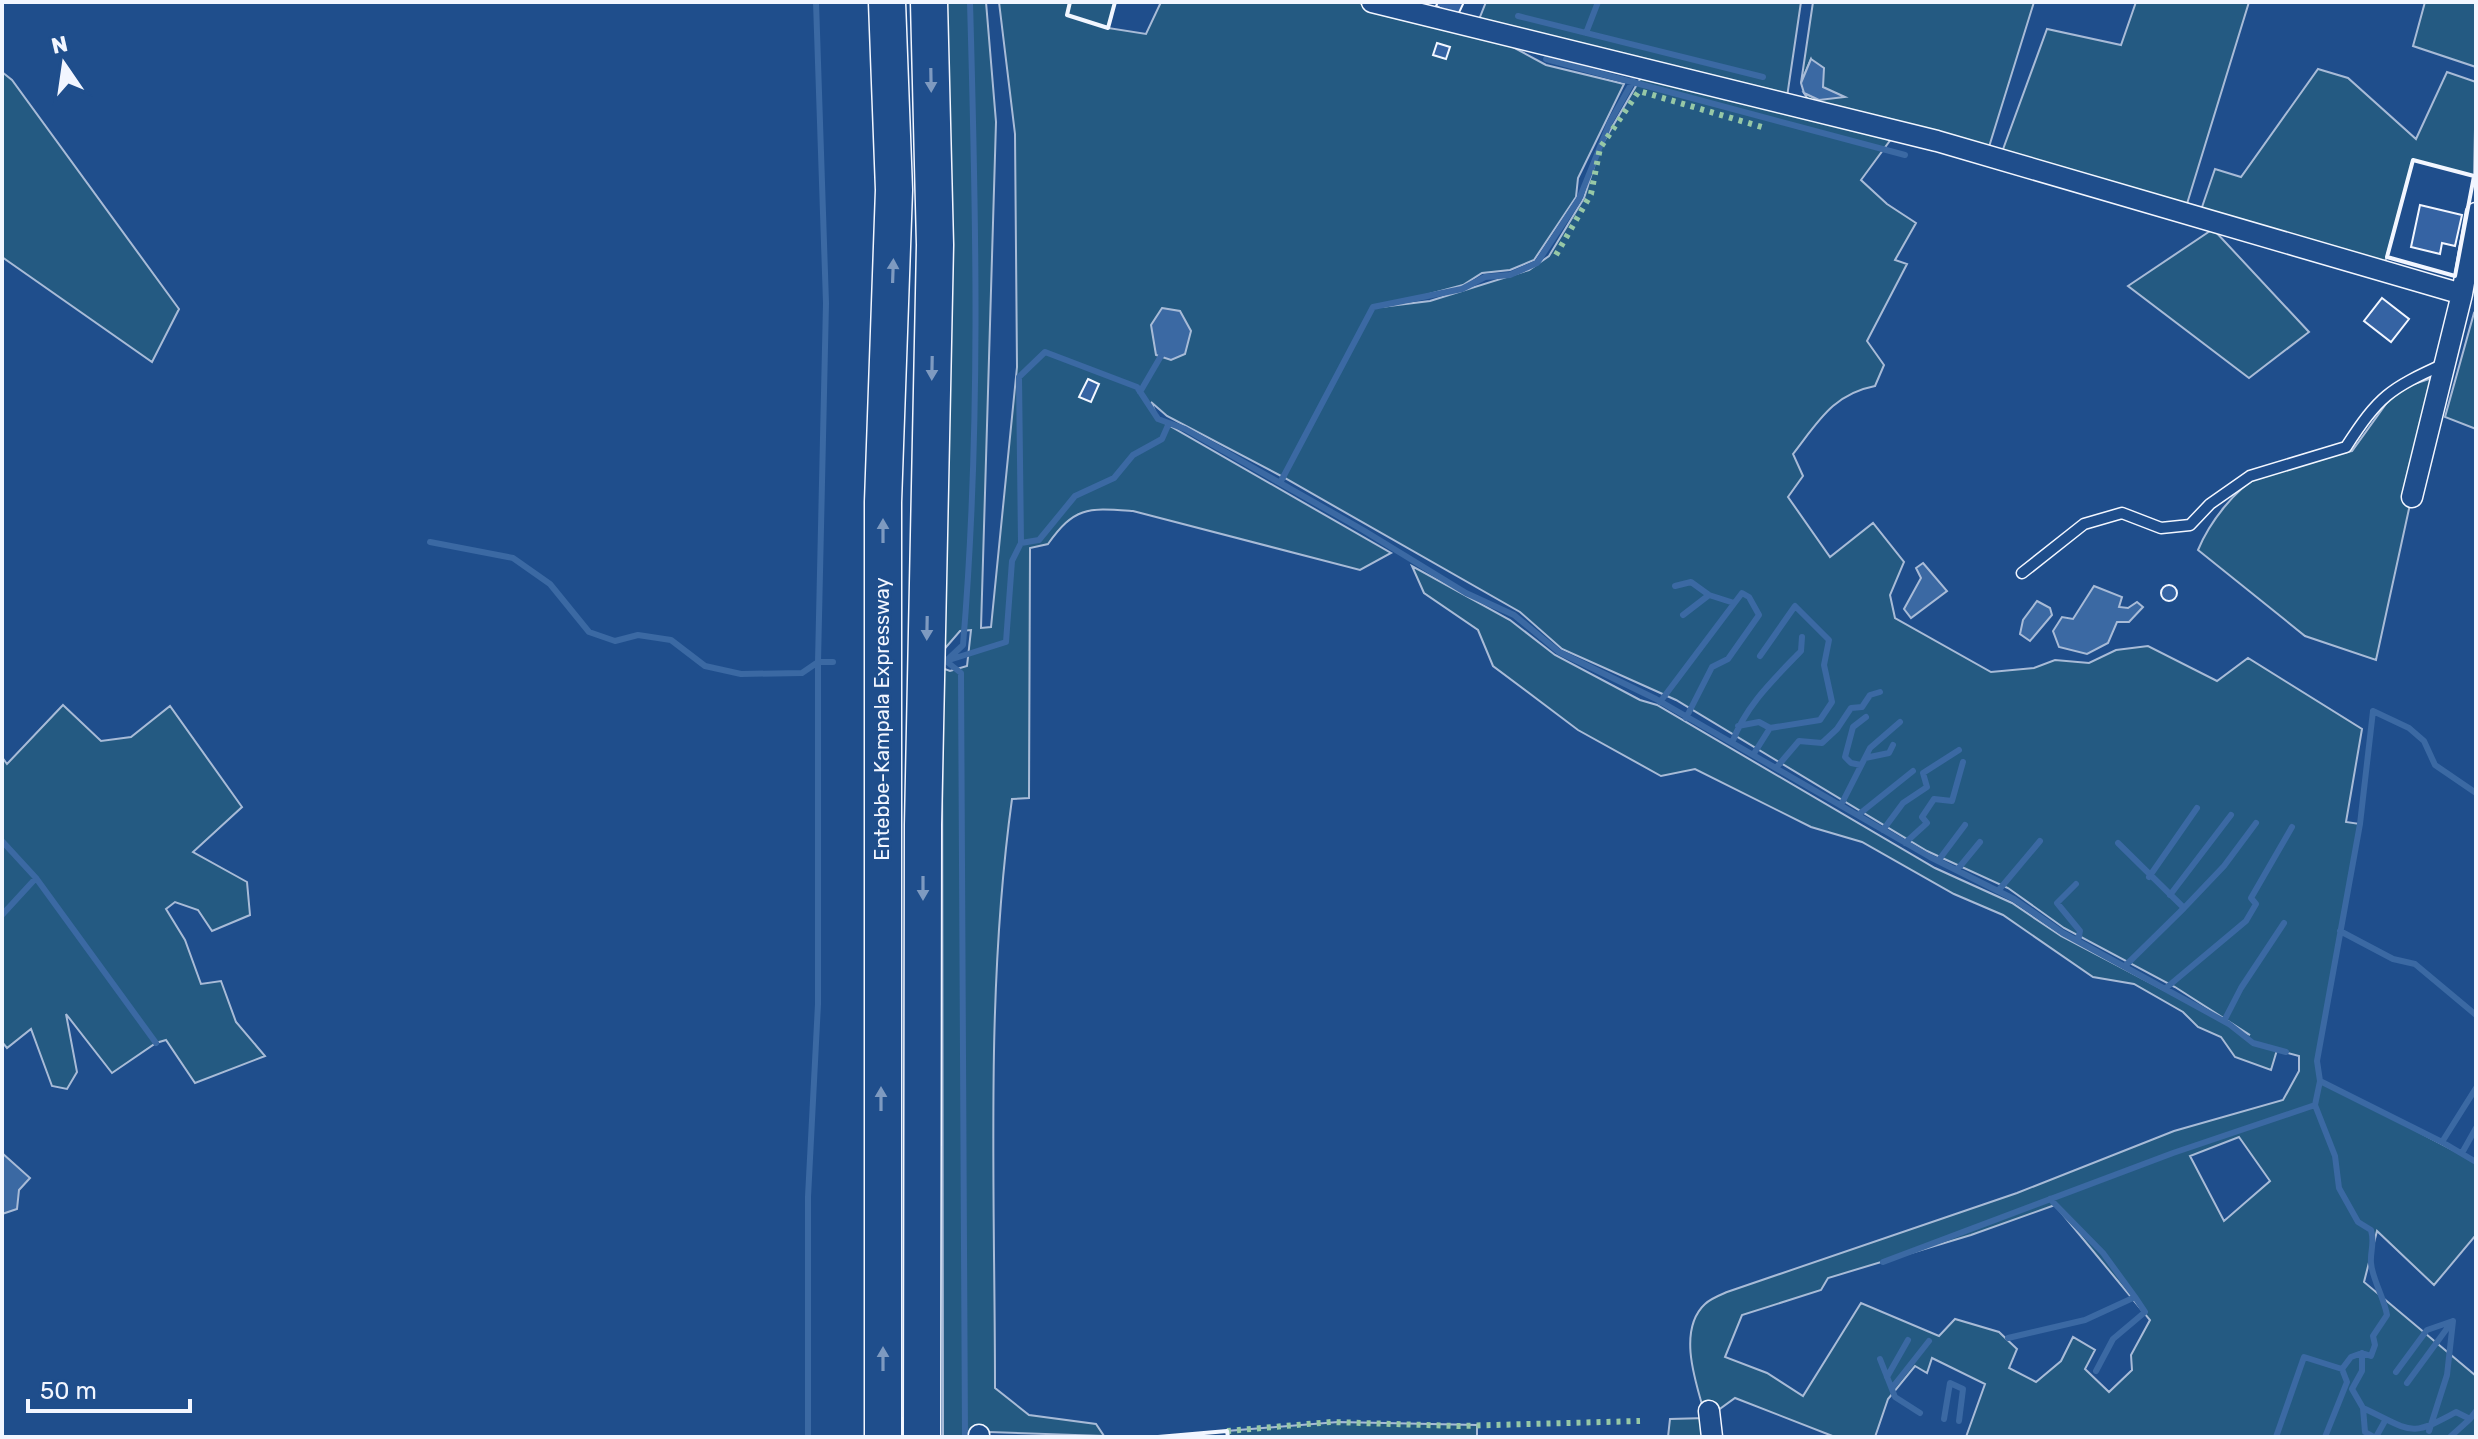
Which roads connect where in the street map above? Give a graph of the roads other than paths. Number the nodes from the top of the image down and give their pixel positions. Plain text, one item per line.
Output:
1 (887, 2) edge
2 (929, 2) edge
3 (1372, 2) edge
4 (2476, 213) edge
5 (2462, 294) junction
6 (2444, 364) junction
7 (2412, 497) dead end
8 (2022, 573) dead end
9 (1709, 1411) dead end
10 (883, 1437) edge
11 (922, 1437) edge
12 (1712, 1437) edge

10 -> 1 highway, Entebbe-Kampala Expressway
2 -> 11 highway, Entebbe-Kampala Expressway
3 - 5 street
4 - 5 street
5 - 6 street
6 - 7 street
6 - 8 lane
9 - 12 street

